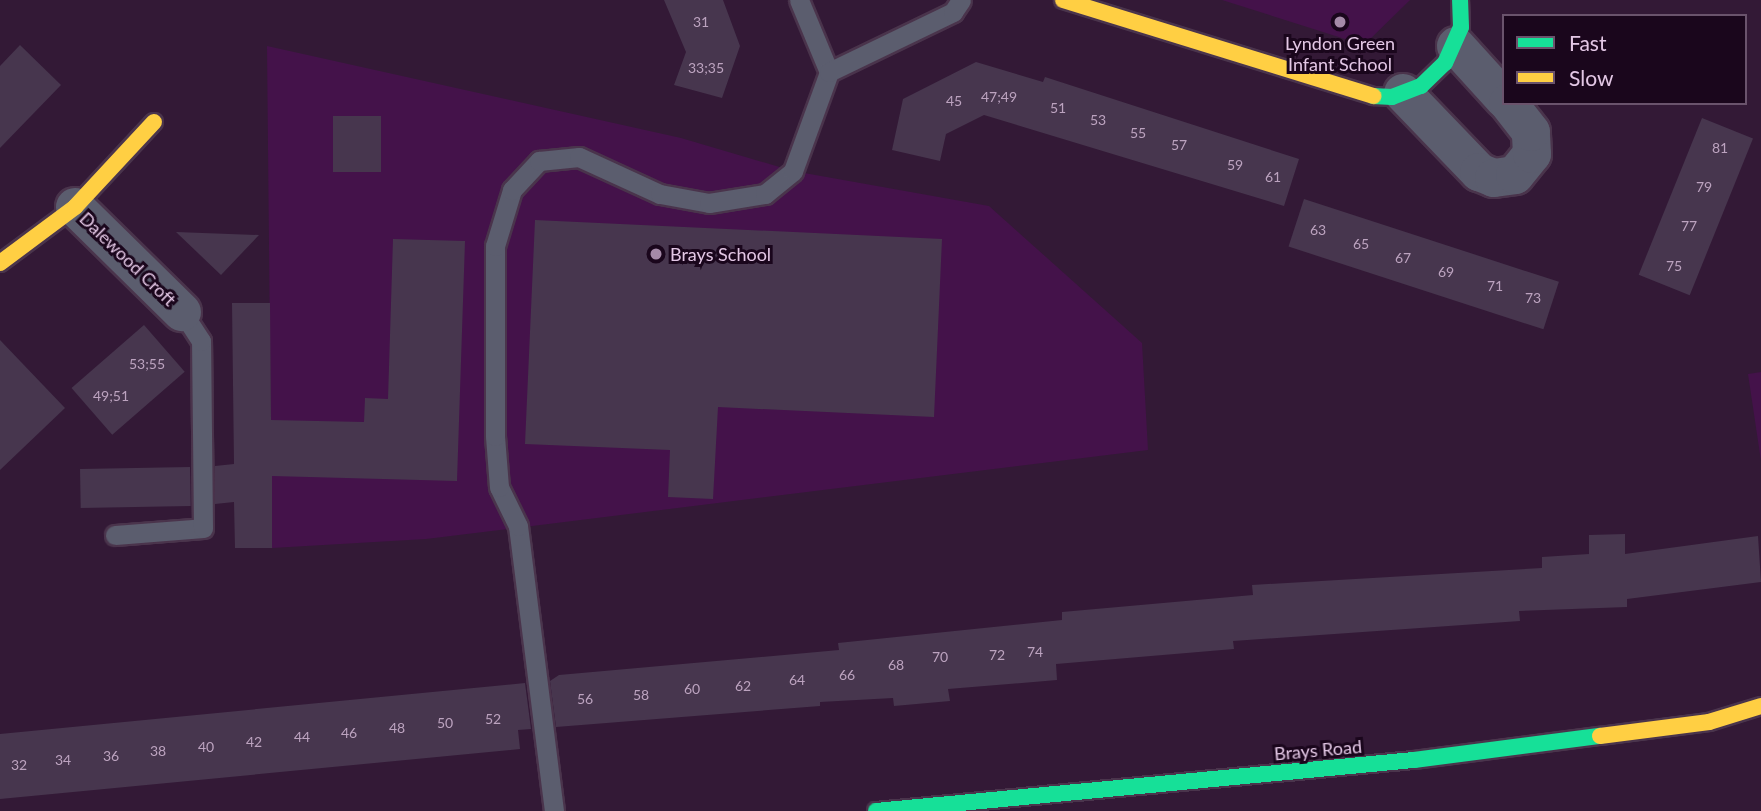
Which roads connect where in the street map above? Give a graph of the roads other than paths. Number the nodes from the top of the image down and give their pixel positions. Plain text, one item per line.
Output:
1 (799, 0) edge
2 (961, 0) edge
3 (1063, 0) edge
4 (1460, 0) edge
5 (1456, 46) junction
6 (829, 72) junction
7 (1403, 93) junction
8 (1502, 97) edge
9 (1510, 105) edge
10 (154, 122) dead end
11 (75, 207) junction
12 (0, 263) edge
13 (182, 312) joint
14 (115, 535) dead end
15 (1761, 706) edge
16 (554, 811) edge
17 (876, 811) edge

1 - 6 lane
2 - 6 lane
3 - 7 street
4 - 5 street
5 - 7 street
5 - 8 street
6 - 16 lane
7 - 9 street
10 - 11 street, Dalewood Croft
11 - 12 street, Dalewood Croft
11 - 13 street, Dalewood Croft
13 - 14 lane
15 - 17 street, Brays Road

